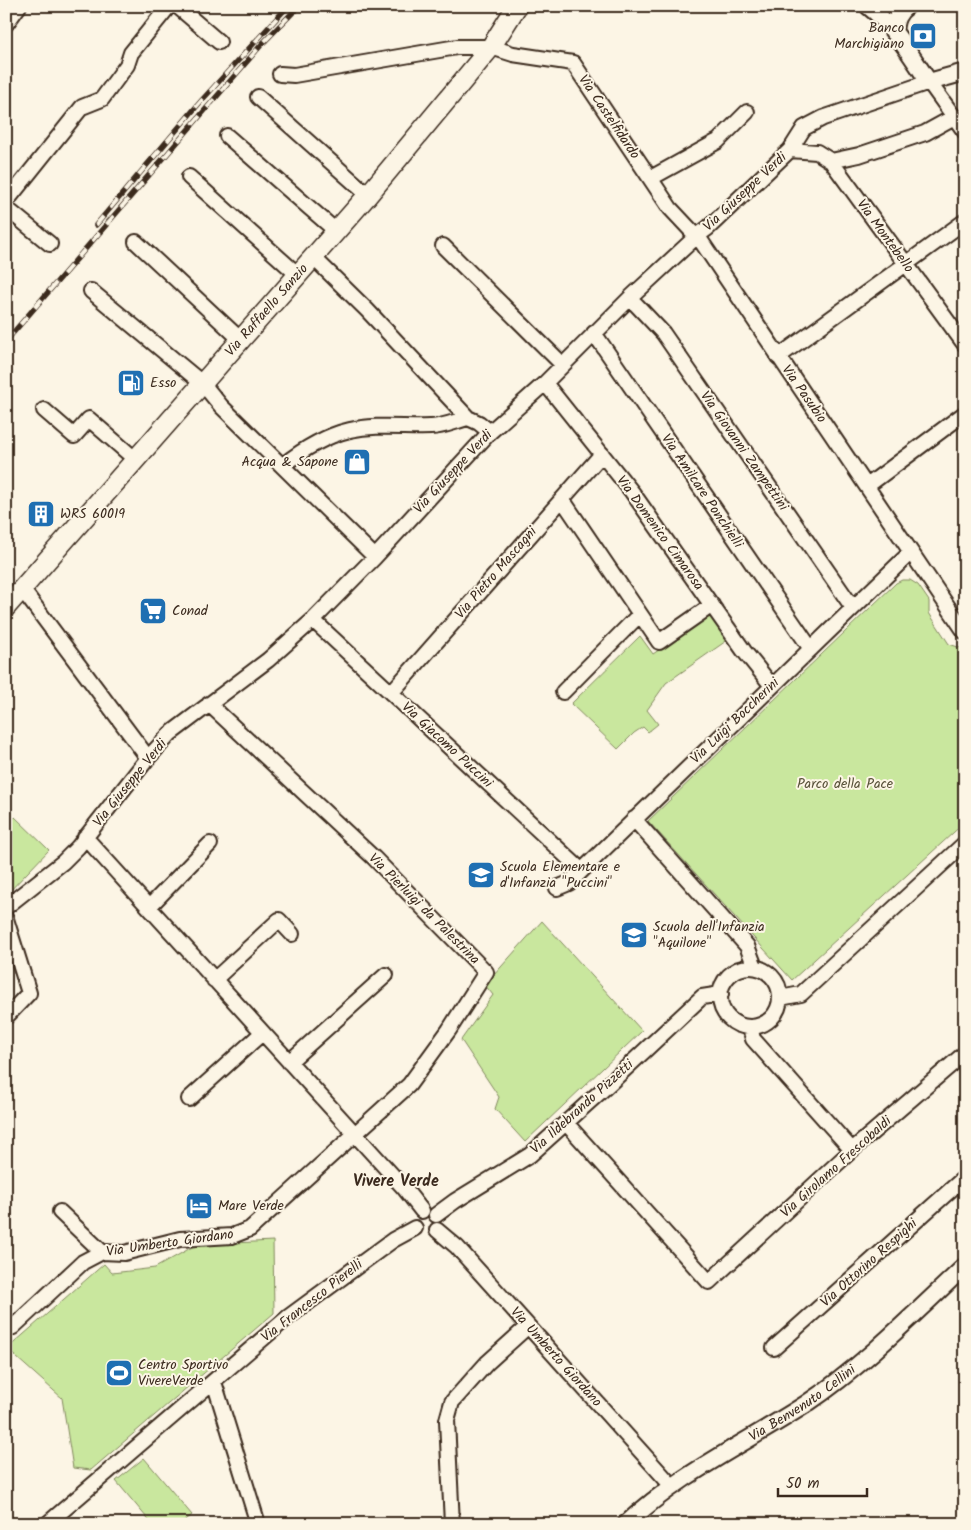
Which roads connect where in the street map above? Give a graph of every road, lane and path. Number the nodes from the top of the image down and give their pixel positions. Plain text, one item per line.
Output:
1 (19, 6) edge
2 (169, 6) edge
3 (177, 6) edge
4 (517, 6) edge
5 (868, 6) edge
6 (907, 6) edge
7 (6, 24) edge
8 (894, 32) junction
9 (219, 42) dead end
10 (492, 47) junction
11 (965, 72) edge
12 (280, 74) dead end
13 (929, 82) junction
14 (258, 97) dead end
15 (747, 112) dead end
16 (954, 118) junction
17 (965, 132) edge
18 (227, 136) dead end
19 (790, 150) junction
20 (831, 161) junction
21 (189, 176) dead end
22 (651, 178) junction
23 (368, 195) junction
24 (6, 202) edge
25 (6, 208) edge
26 (965, 221) edge
27 (336, 231) junction
28 (697, 236) junction
29 (136, 242) dead end
30 (50, 244) dead end
31 (443, 246) dead end
32 (313, 257) junction
33 (905, 264) junction
34 (298, 275) junction
35 (92, 291) dead end
36 (630, 298) junction
37 (594, 333) junction
38 (241, 340) junction
39 (965, 345) edge
40 (778, 357) junction
41 (563, 365) junction
42 (545, 383) junction
43 (203, 384) junction
44 (44, 410) dead end
45 (965, 413) edge
46 (468, 418) junction
47 (490, 432) junction
48 (602, 454) junction
49 (136, 460) junction
50 (282, 466) junction
51 (867, 486) junction
52 (562, 499) junction
53 (912, 552) junction
54 (374, 557) junction
55 (22, 589) junction
56 (712, 605) junction
57 (6, 607) edge
58 (853, 608) junction
59 (640, 614) junction
60 (313, 620) junction
61 (965, 632) edge
62 (811, 649) junction
63 (772, 686) junction
64 (562, 692) dead end
65 (391, 693) junction
66 (209, 704) junction
67 (148, 758) junction
68 (634, 819) junction
69 (86, 837) junction
70 (965, 843) edge
71 (210, 844) dead end
72 (581, 870) junction
73 (558, 888) dead end
74 (6, 906) edge
75 (149, 908) junction
76 (6, 919) edge
77 (292, 934) dead end
78 (755, 967) junction
79 (386, 974) dead end
80 (214, 980) junction
81 (721, 994) junction
82 (780, 998) junction
83 (7, 1016) edge
84 (750, 1027) junction
85 (262, 1033) junction
86 (965, 1053) edge
87 (289, 1062) junction
88 (189, 1099) dead end
89 (566, 1123) junction
90 (355, 1134) junction
91 (852, 1150) junction
92 (965, 1177) edge
93 (422, 1211) junction
94 (60, 1212) dead end
95 (436, 1215) junction
96 (415, 1228) junction
97 (437, 1230) junction
98 (102, 1252) junction
99 (965, 1266) edge
100 (528, 1326) junction
101 (6, 1330) edge
102 (774, 1348) dead end
103 (214, 1382) junction
104 (672, 1486) junction
105 (47, 1524) edge
106 (258, 1524) edge
107 (452, 1524) edge
108 (626, 1524) edge

1 - 7 street
2 - 24 street
3 - 9 street
4 - 10 main road, Via Raffaello Sanzio
5 - 8 street
6 - 8 street
8 - 13 street
10 - 12 street, Via Castelfidardo
10 - 22 street, Via Castelfidardo
10 - 23 main road, Via Raffaello Sanzio
11 - 13 street
13 - 16 street
13 - 19 street, Via Giuseppe Verdi
14 - 23 street
15 - 22 street
16 - 17 street
16 - 20 street
18 - 27 street
19 - 20 street
19 - 28 street, Via Giuseppe Verdi
20 - 33 street, Via Montebello
21 - 34 street
22 - 28 street, Via Castelfidardo
23 - 27 main road, Via Raffaello Sanzio
25 - 30 street
26 - 33 street
27 - 32 main road, Via Raffaello Sanzio
28 - 36 street, Via Giuseppe Verdi
28 - 40 street, Via Pasubio
29 - 38 street
31 - 41 street
32 - 34 main road, Via Raffaello Sanzio
32 - 46 street
33 - 39 street, Via Montebello
33 - 40 street
34 - 38 main road, Via Raffaello Sanzio
35 - 43 street
36 - 37 street, Via Giuseppe Verdi
36 - 58 street, Via Giovanni Zampettini
37 - 41 street, Via Giuseppe Verdi
37 - 62 street, Via Amilcare Ponchielli
38 - 43 main road, Via Raffaello Sanzio
40 - 51 street, Via Pasubio
41 - 42 street, Via Giuseppe Verdi
42 - 47 street, Via Giuseppe Verdi
42 - 48 street, Via Domenico Cimarosa
43 - 49 main road, Via Raffaello Sanzio
43 - 50 street
44 - 49 street
45 - 51 street
46 - 47 street
46 - 50 street
47 - 54 street, Via Giuseppe Verdi
48 - 52 street, Via Pietro Mascagni
48 - 56 street, Via Domenico Cimarosa
49 - 55 main road, Via Raffaello Sanzio
50 - 54 street
51 - 53 street, Via Pasubio
52 - 59 street
52 - 65 street, Via Pietro Mascagni
53 - 58 street, Via Luigi Boccherini
53 - 61 street, Via Pasubio
54 - 60 street, Via Giuseppe Verdi
55 - 57 main road, Via Raffaello Sanzio
55 - 67 street
56 - 59 street
56 - 63 street, Via Domenico Cimarosa
58 - 62 street, Via Luigi Boccherini
59 - 64 street
60 - 65 street, Via Giacomo Puccini
60 - 66 street, Via Giuseppe Verdi
62 - 63 street, Via Luigi Boccherini
63 - 68 street, Via Luigi Boccherini
65 - 72 street, Via Giacomo Puccini
66 - 67 street, Via Giuseppe Verdi
66 - 90 street, Via Pierluigi da Palestrina
67 - 69 street, Via Giuseppe Verdi
68 - 72 street, Via Luigi Boccherini
68 - 78 street
69 - 74 street, Via Giuseppe Verdi
69 - 75 street
70 - 82 street
71 - 75 street
72 - 73 street, Via Luigi Boccherini
75 - 80 street
76 - 83 street
77 - 80 street
78 - 81 street
78 - 82 street
79 - 87 street
80 - 85 street
81 - 84 street
81 - 89 street, Via Ildebrando Pizzetti
82 - 84 street
84 - 91 street
85 - 87 street
85 - 88 street
86 - 91 street, Via Girolamo Frescobaldi
87 - 90 street
89 - 91 street, Via Girolamo Frescobaldi
89 - 95 street, Via Ildebrando Pizzetti
90 - 93 street
90 - 98 street, Via Umberto Giordano
92 - 102 street, Via Ottorino Respighi
93 - 95 street
93 - 96 street
94 - 98 street
95 - 97 street
96 - 97 street
96 - 103 street, Via Francesco Pierelli
97 - 100 street, Via Umberto Giordano
98 - 101 street, Via Umberto Giordano
99 - 104 street, Via Benvenuto Cellini
100 - 104 street, Via Umberto Giordano
100 - 107 street
103 - 105 street, Via Francesco Pierelli
103 - 106 street
104 - 108 street, Via Benvenuto Cellini

